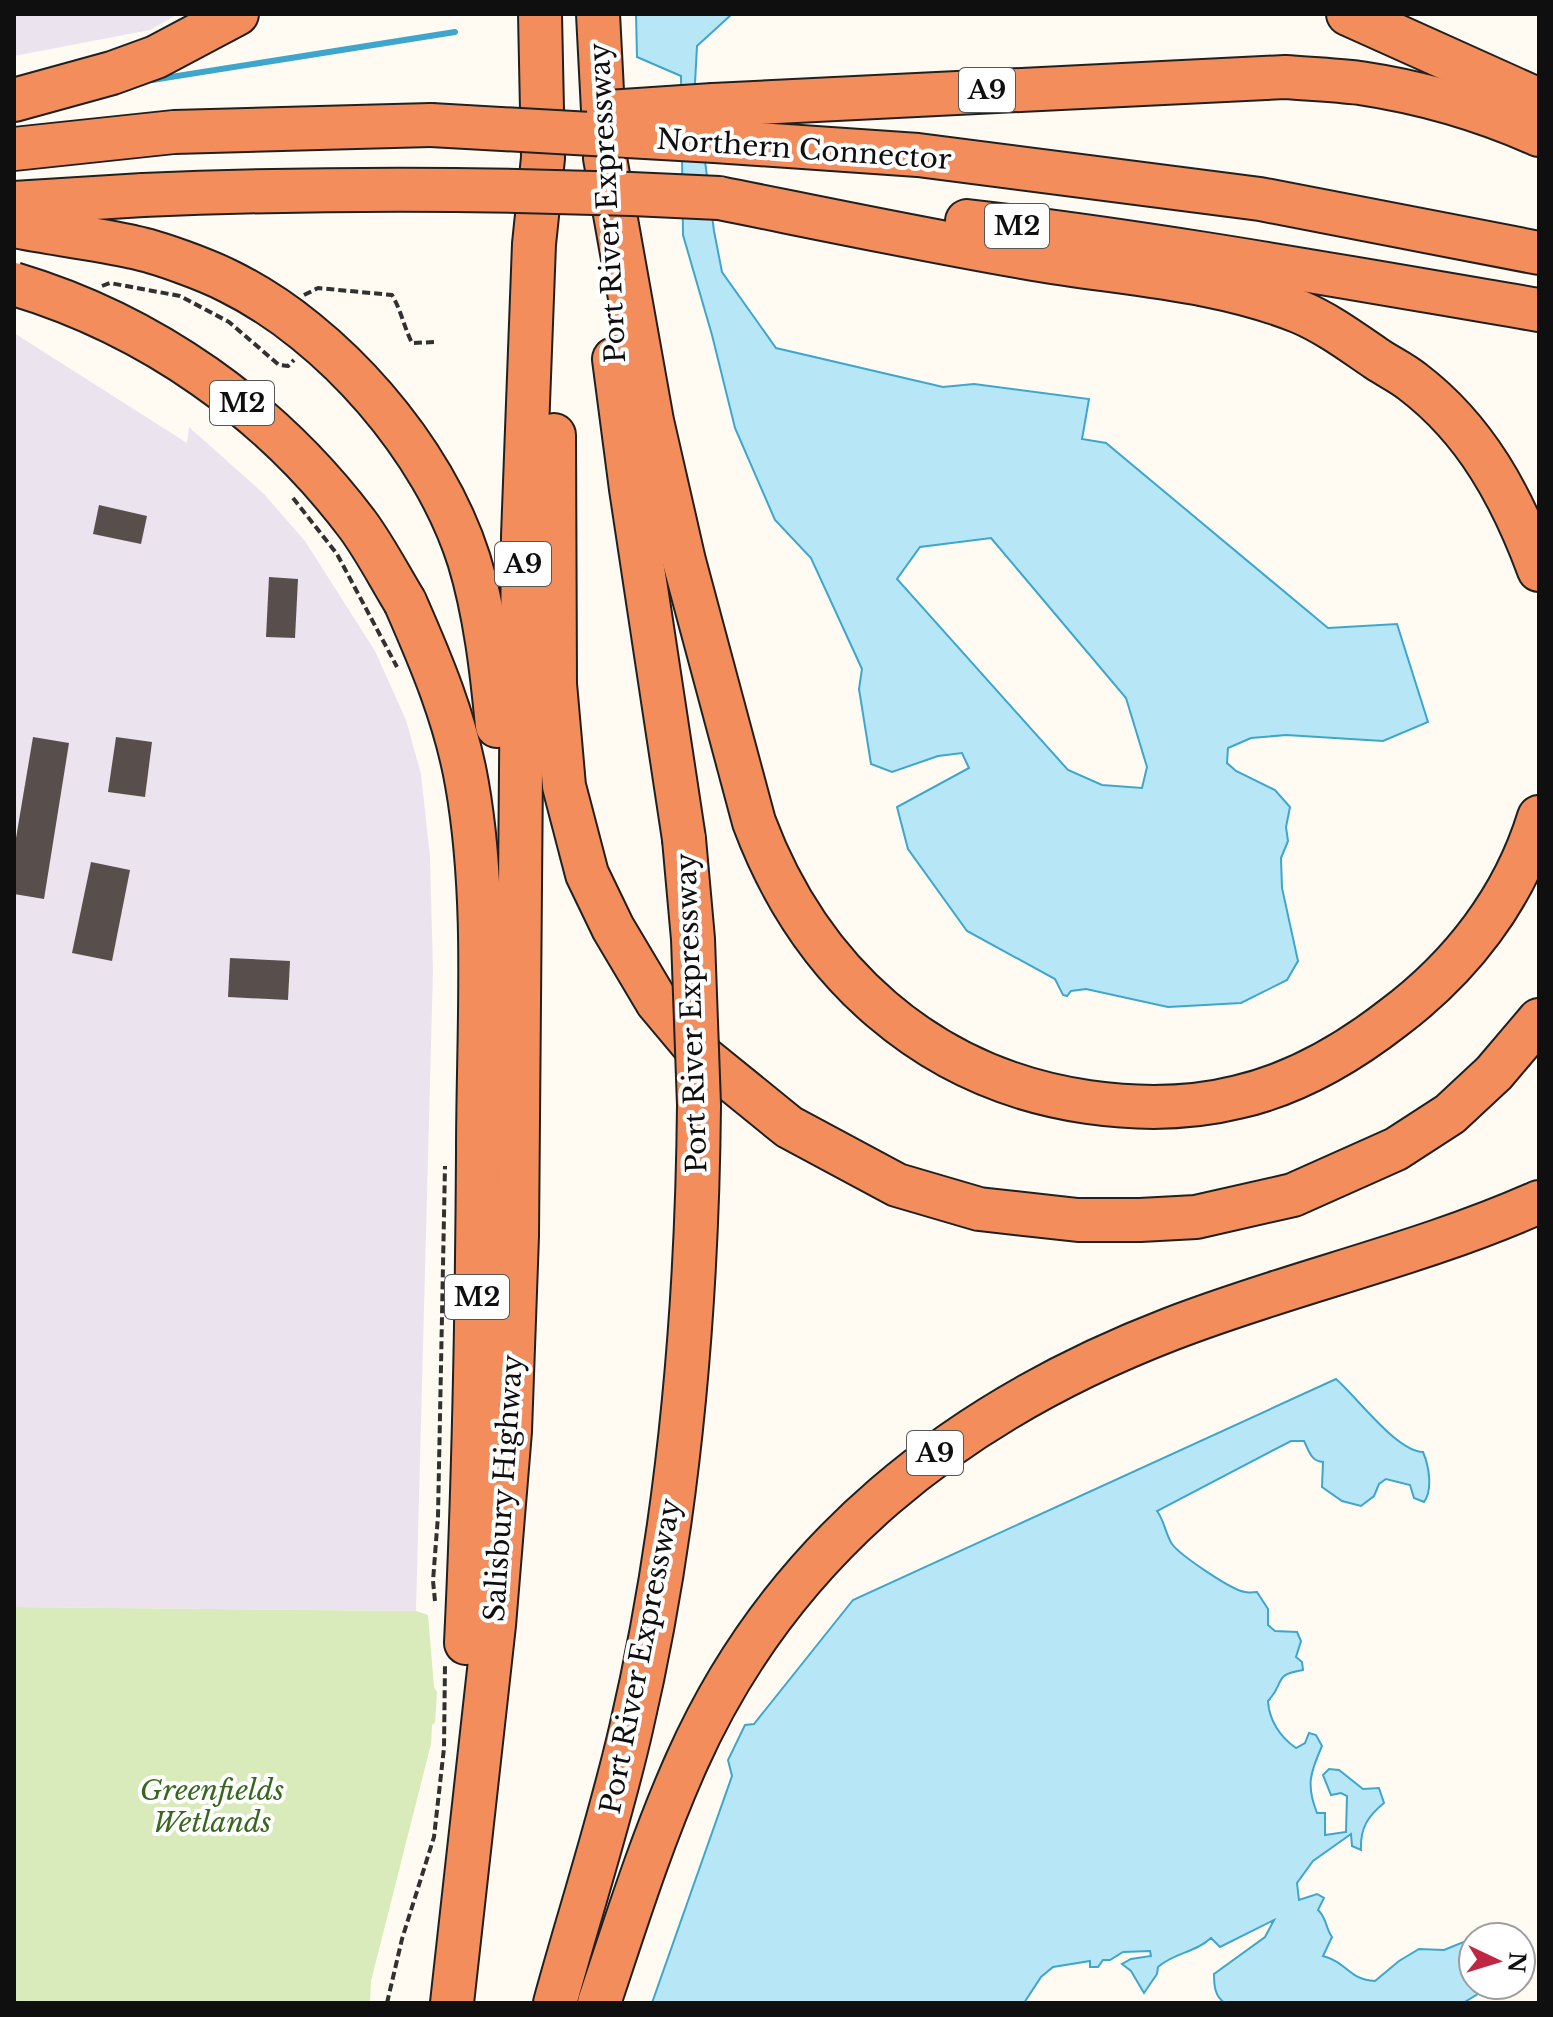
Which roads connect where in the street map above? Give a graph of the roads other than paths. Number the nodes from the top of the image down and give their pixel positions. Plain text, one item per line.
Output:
1 (237, 14) edge
2 (540, 14) edge
3 (598, 14) edge
4 (1348, 14) edge
5 (14, 100) edge
6 (1539, 100) edge
7 (714, 123) junction
8 (1539, 135) edge
9 (14, 149) edge
10 (543, 158) junction
11 (605, 158) junction
12 (719, 198) junction
13 (14, 203) edge
14 (14, 226) edge
15 (1539, 253) edge
16 (14, 284) edge
17 (1539, 310) edge
18 (1539, 570) edge
19 (1539, 817) edge
20 (518, 971) junction
21 (1539, 1020) edge
22 (1539, 1202) edge
23 (435, 2003) edge
24 (452, 2003) edge
25 (555, 2003) edge
26 (599, 2003) edge

1 - 5 highway
2 - 10 highway, Port River Expressway / A9
3 - 11 highway, Port River Expressway
4 - 6 highway
7 - 8 highway, A9
7 - 9 highway, Northern Connector / M2, bridge
7 - 15 highway, Northern Connector / M2
10 - 20 highway, Port River Expressway / A9
10 - 21 highway
11 - 19 highway
11 - 25 highway, Port River Expressway, bridge
12 - 13 highway, Northern Connector / M2, bridge
12 - 17 highway, Northern Connector / M2
12 - 18 highway
14 - 20 highway
16 - 23 highway, M2, bridge
20 - 24 highway, Salisbury Highway / A9
22 - 26 highway, A9

